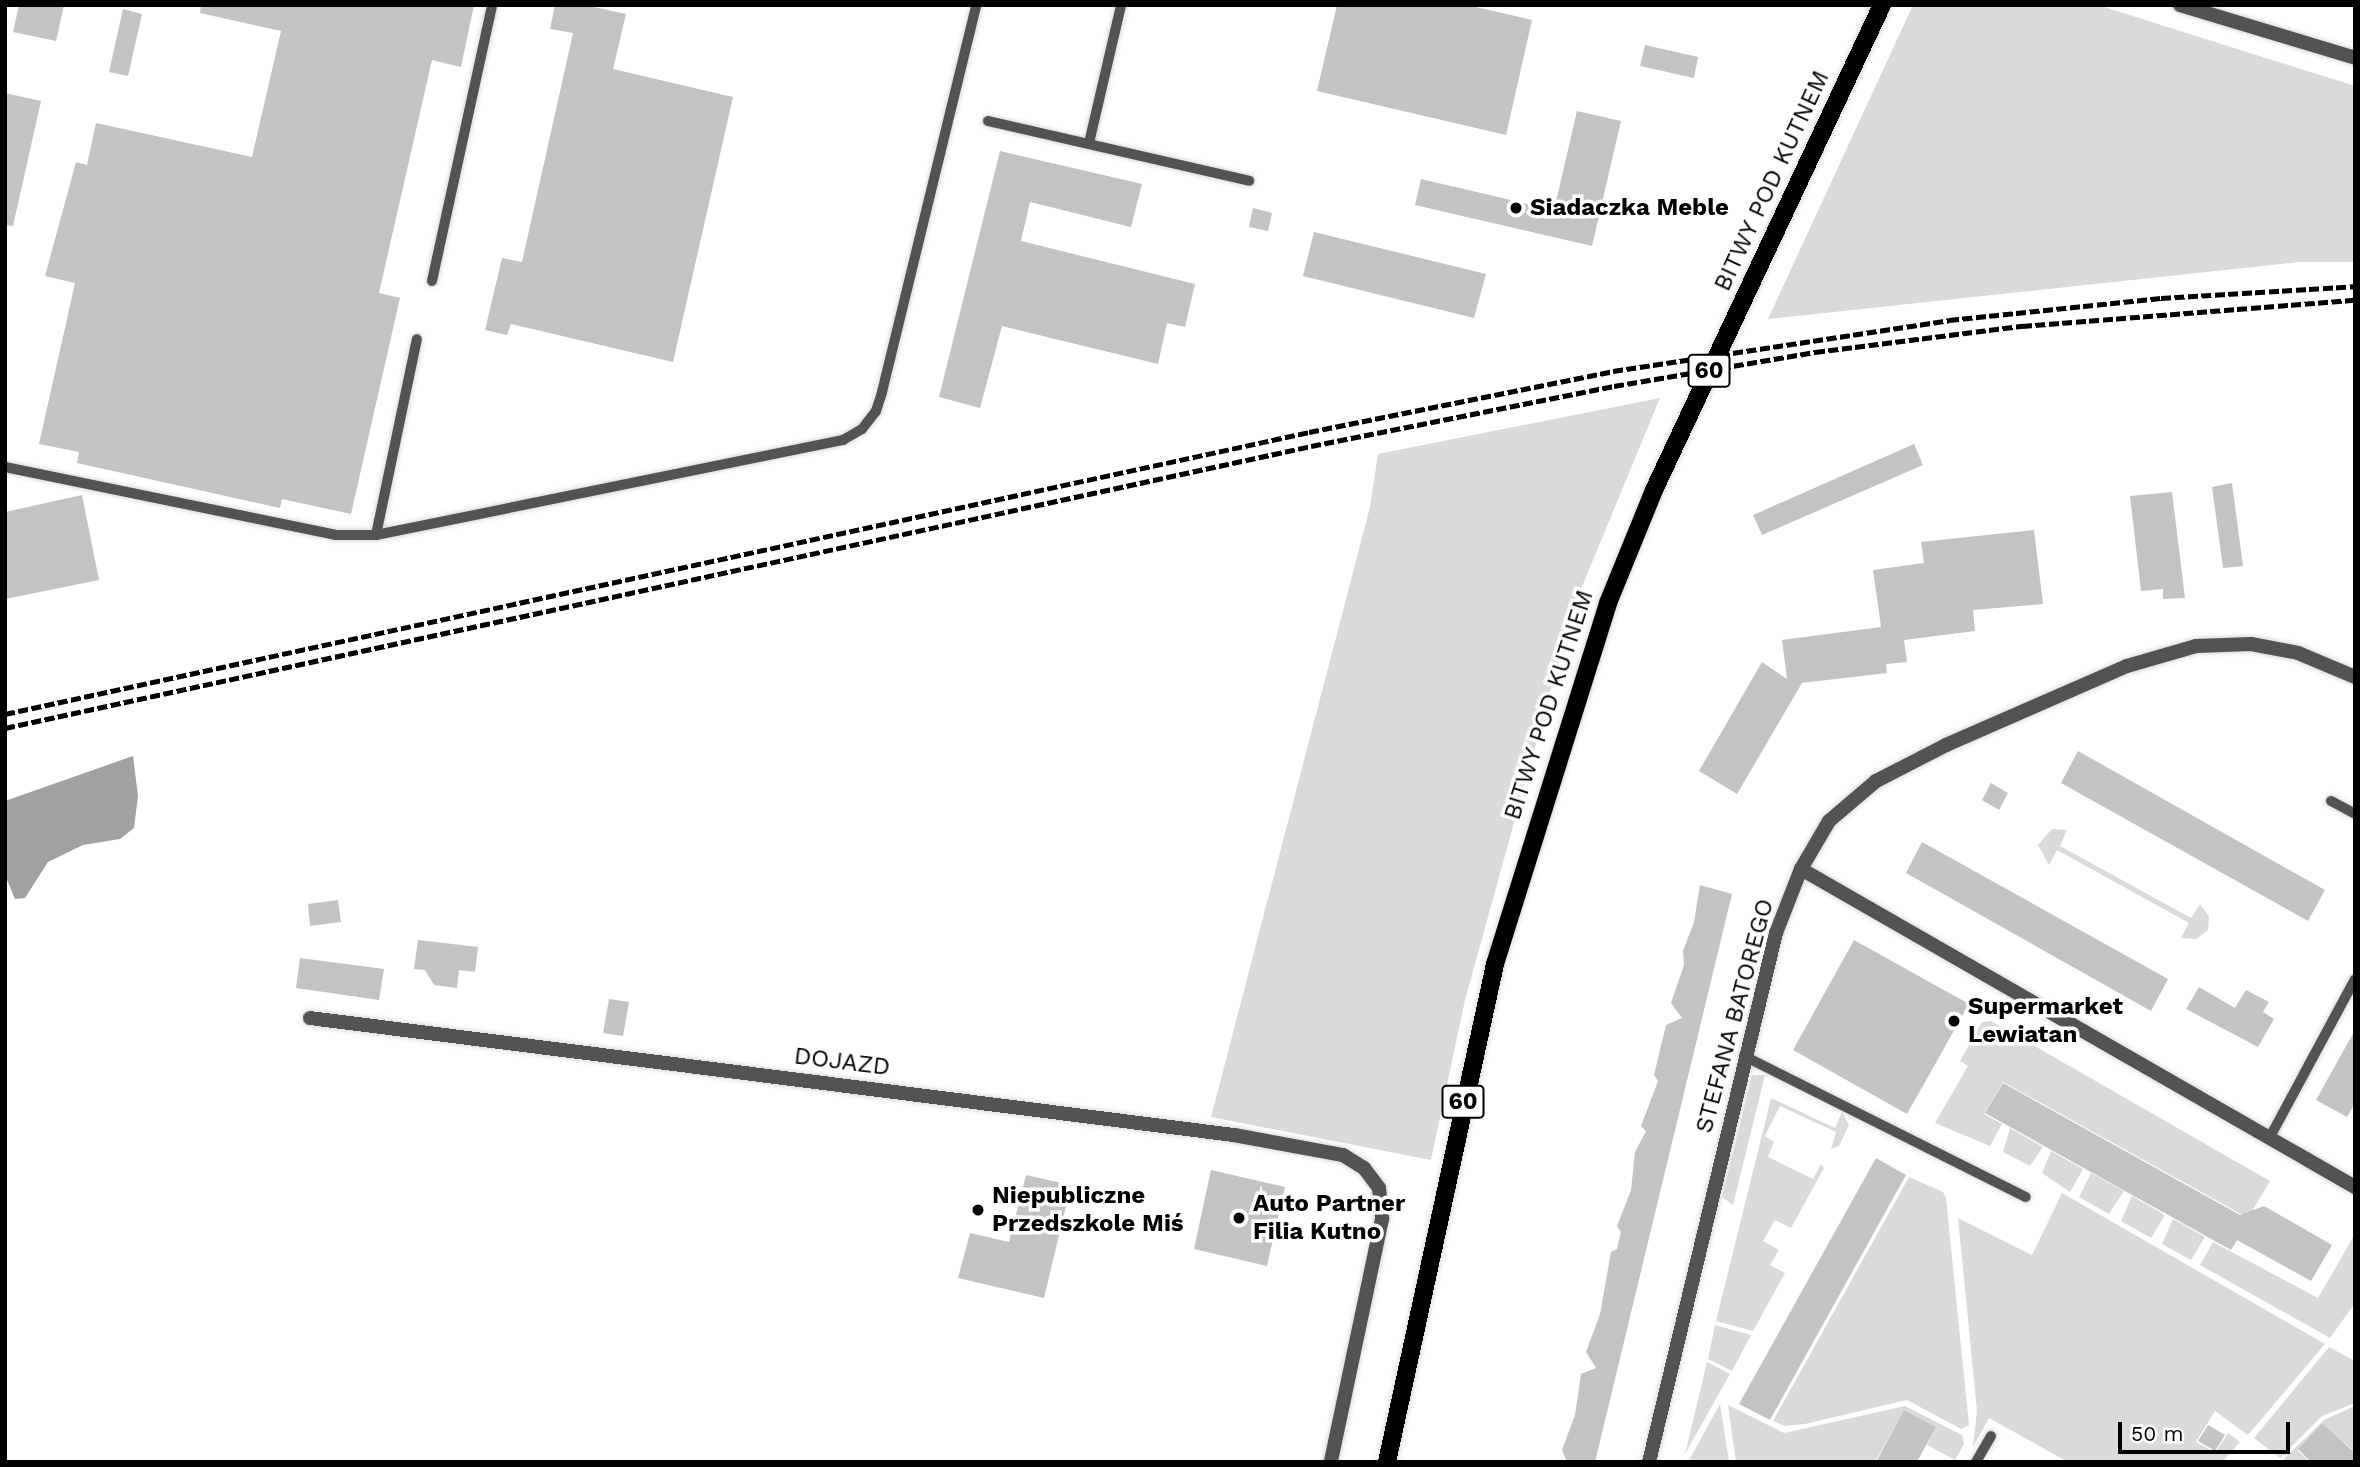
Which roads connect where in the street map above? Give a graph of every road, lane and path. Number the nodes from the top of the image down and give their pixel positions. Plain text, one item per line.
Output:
1 (492, 5) edge
2 (976, 5) edge
3 (1121, 5) edge
4 (1882, 5) edge
5 (2180, 5) edge
6 (2355, 58) edge
7 (988, 121) dead end
8 (1089, 143) junction
9 (1249, 181) dead end
10 (432, 281) dead end
11 (417, 340) dead end
12 (5, 467) edge
13 (376, 535) junction
14 (2355, 677) edge
15 (2331, 801) dead end
16 (2355, 814) edge
17 (1801, 869) junction
18 (2355, 979) edge
19 (310, 1018) dead end
20 (1744, 1056) junction
21 (2270, 1137) junction
22 (2355, 1187) edge
23 (2026, 1197) dead end
24 (1991, 1436) dead end
25 (1331, 1462) edge
26 (1387, 1462) edge
27 (1648, 1462) edge
28 (1976, 1462) edge

1 - 10 lane
2 - 13 lane
3 - 8 lane
4 - 26 main road, BITWY POD KUTNEM / 60
5 - 6 street
7 - 8 lane
8 - 9 lane
11 - 13 lane
12 - 13 lane
14 - 17 street, STEFANA BATOREGO
15 - 16 lane
17 - 20 street, STEFANA BATOREGO
17 - 21 street
18 - 21 lane
19 - 25 street, DOJAZD
20 - 23 lane
20 - 27 street, STEFANA BATOREGO
21 - 22 street
24 - 28 lane

